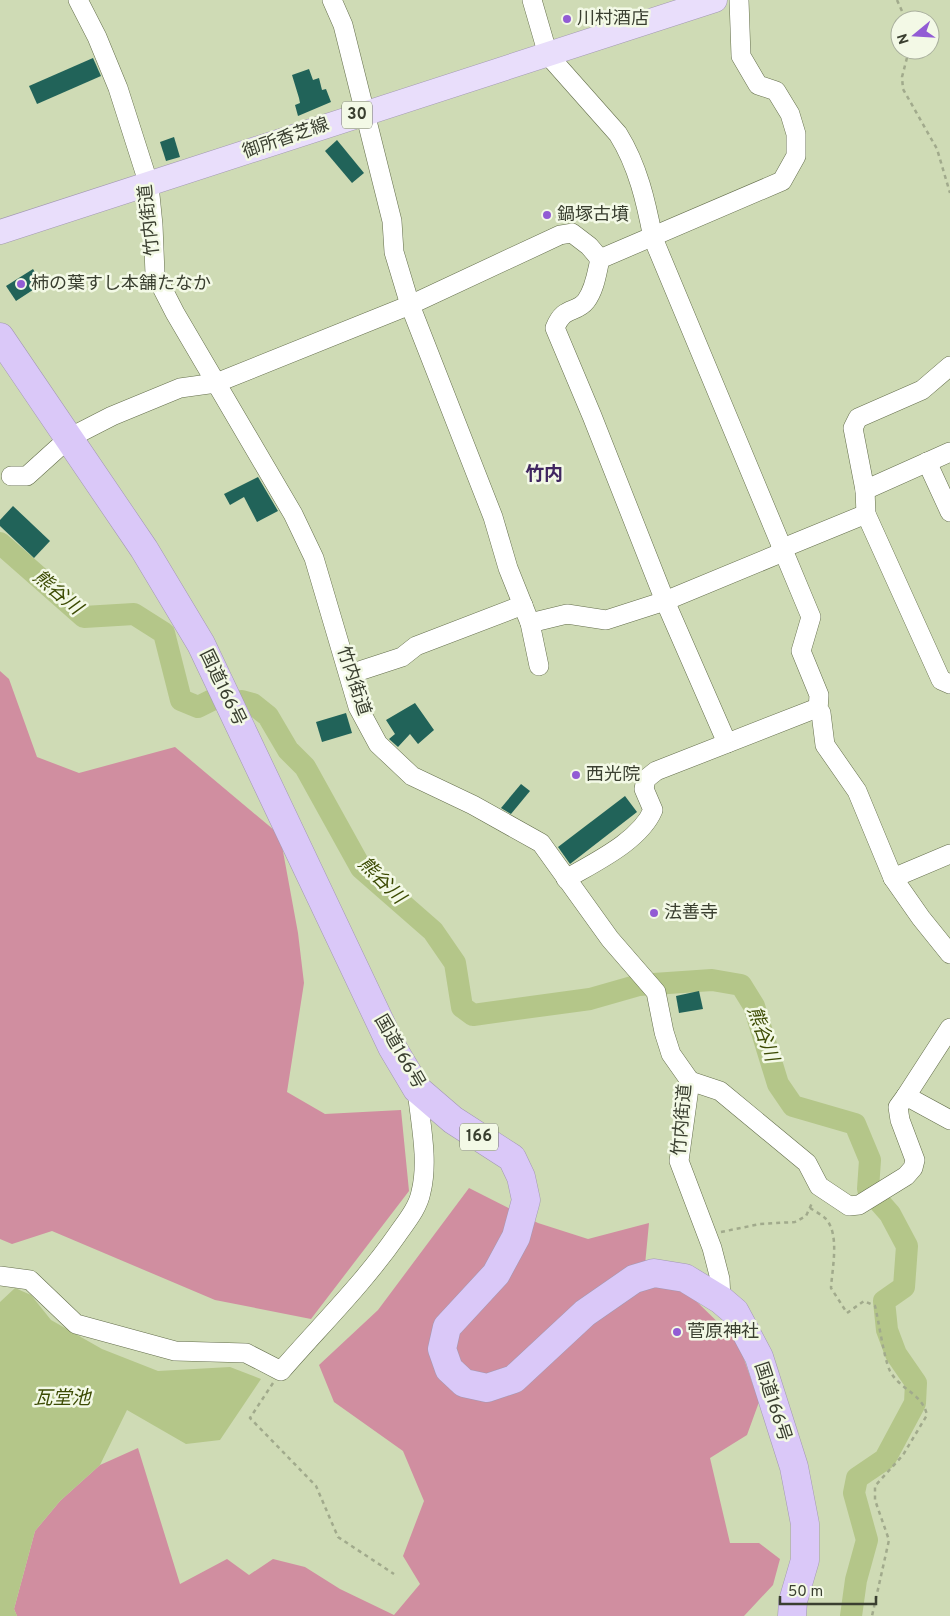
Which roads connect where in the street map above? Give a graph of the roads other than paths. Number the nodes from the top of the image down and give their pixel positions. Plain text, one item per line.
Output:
1 (78, 0) edge
2 (332, 0) edge
3 (532, 0) edge
4 (715, 0) edge
5 (739, 0) edge
6 (548, 55) junction
7 (364, 113) junction
8 (149, 185) junction
9 (0, 232) edge
10 (653, 238) junction
11 (600, 259) junction
12 (410, 305) junction
13 (0, 337) edge
14 (950, 366) edge
15 (216, 383) junction
16 (69, 438) junction
17 (950, 452) edge
18 (927, 462) junction
19 (11, 476) dead end
20 (865, 490) junction
21 (950, 512) edge
22 (866, 514) junction
23 (783, 548) junction
24 (665, 601) junction
25 (523, 605) junction
26 (530, 623) junction
27 (539, 666) dead end
28 (350, 674) junction
29 (950, 684) edge
30 (818, 711) junction
31 (727, 744) junction
32 (950, 854) edge
33 (893, 878) junction
34 (566, 879) junction
35 (950, 954) edge
36 (950, 1028) edge
37 (690, 1080) junction
38 (417, 1090) junction
39 (906, 1096) junction
40 (950, 1120) edge
41 (0, 1276) edge
42 (721, 1300) junction
43 (792, 1616) edge

1 - 8 street, 竹内街道
2 - 7 street
3 - 6 street
4 - 6 main road, 御所香芝線 / 30
5 - 10 street
6 - 7 main road, 御所香芝線 / 30
6 - 10 street
7 - 8 main road, 御所香芝線 / 30
7 - 12 street
8 - 9 main road, 御所香芝線 / 30
8 - 15 street, 竹内街道
10 - 11 street
10 - 23 street
11 - 12 street
11 - 24 street
12 - 15 street
12 - 25 street
13 - 16 highway, 国道166号 / 166
14 - 20 street
15 - 16 street
15 - 28 street, 竹内街道
16 - 19 street
16 - 38 highway, 国道166号 / 166
17 - 18 street
18 - 20 street
18 - 21 street
20 - 22 street
22 - 23 street
22 - 29 street
23 - 24 street
23 - 30 street
24 - 26 street
24 - 31 street
25 - 26 street
25 - 28 street
26 - 27 street
28 - 34 street, 竹内街道
30 - 31 street
30 - 33 street
31 - 34 street
32 - 33 street
33 - 35 street
34 - 37 street, 竹内街道
36 - 39 street
37 - 39 street
37 - 42 street, 竹内街道
38 - 41 street
38 - 42 highway, 国道166号 / 166
39 - 40 street
42 - 43 highway, 国道166号 / 166

